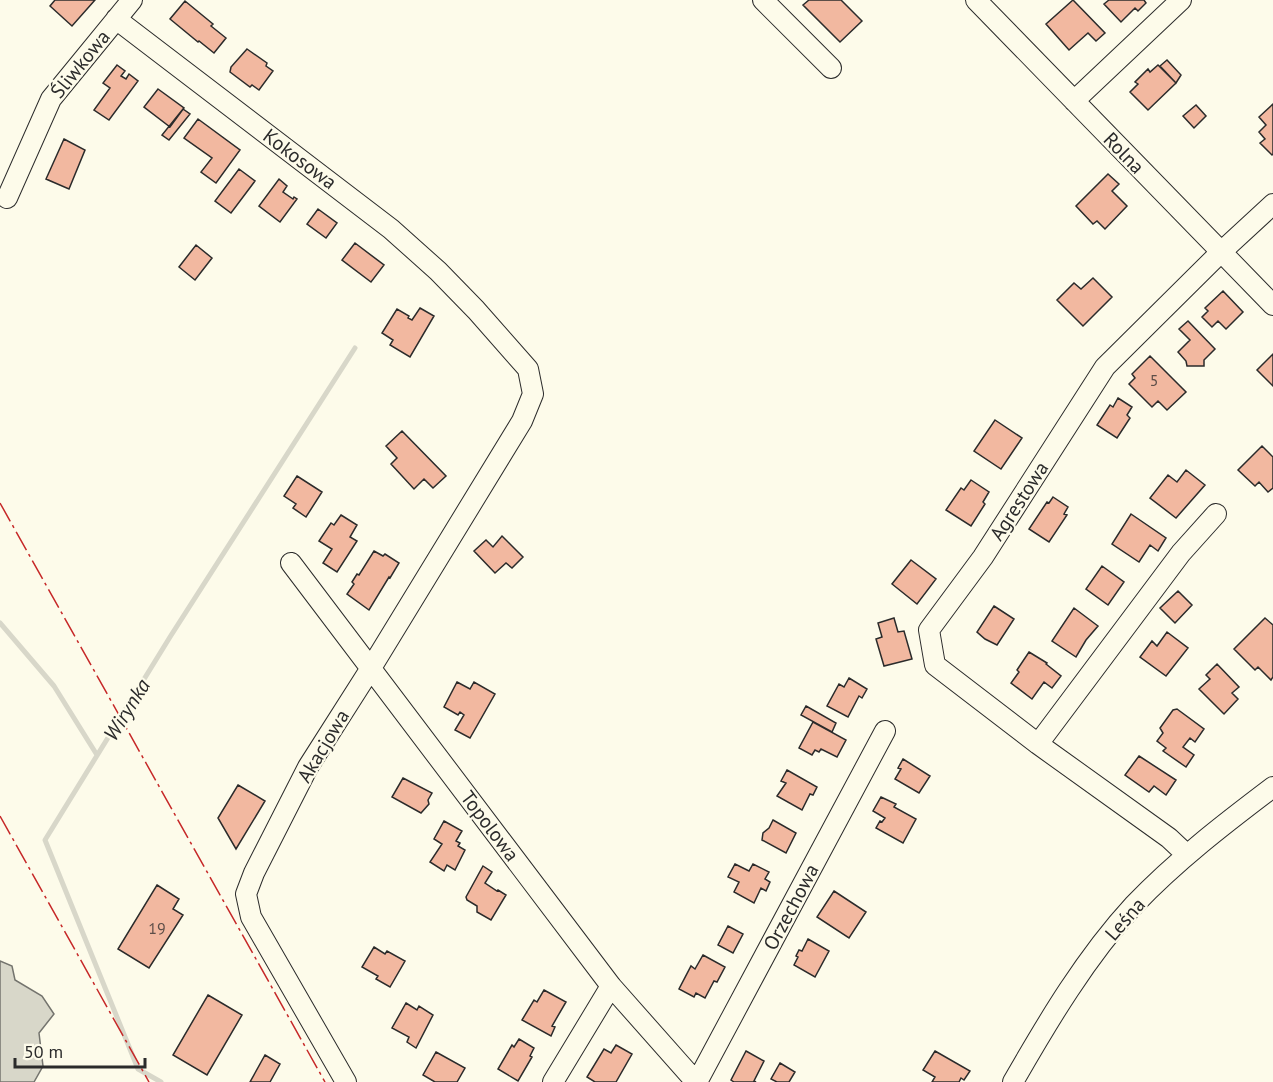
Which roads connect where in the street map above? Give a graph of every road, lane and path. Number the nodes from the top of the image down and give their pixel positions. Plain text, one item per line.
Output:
1 (132, 0) edge
2 (763, 0) edge
3 (976, 0) edge
4 (1181, 0) edge
5 (116, 19) junction
6 (831, 68) dead end
7 (1074, 101) junction
8 (7, 198) dead end
9 (1273, 204) edge
10 (1221, 252) junction
11 (1273, 305) edge
12 (522, 421) joint
13 (1216, 514) dead end
14 (291, 563) dead end
15 (371, 668) junction
16 (885, 731) dead end
17 (1038, 744) junction
18 (1273, 787) edge
19 (1186, 854) junction
20 (611, 986) junction
21 (346, 1082) edge
22 (553, 1082) edge
23 (697, 1082) edge
24 (1013, 1082) edge

1 - 5 street, Śliwkowa
2 - 6 street
3 - 7 street, Rolna
4 - 7 street
5 - 8 street, Śliwkowa
5 - 12 street, Kokosowa
7 - 10 street, Rolna
9 - 10 street, Agrestowa
10 - 11 street, Rolna
10 - 17 street, Agrestowa
12 - 15 street, Akacjowa
13 - 17 street
14 - 15 street, Topolowa
15 - 20 street, Topolowa
15 - 21 street, Akacjowa
16 - 23 street, Orzechowa
17 - 19 street, Agrestowa
18 - 19 street, Leśna
19 - 24 street, Leśna
20 - 22 street
20 - 23 street, Topolowa

